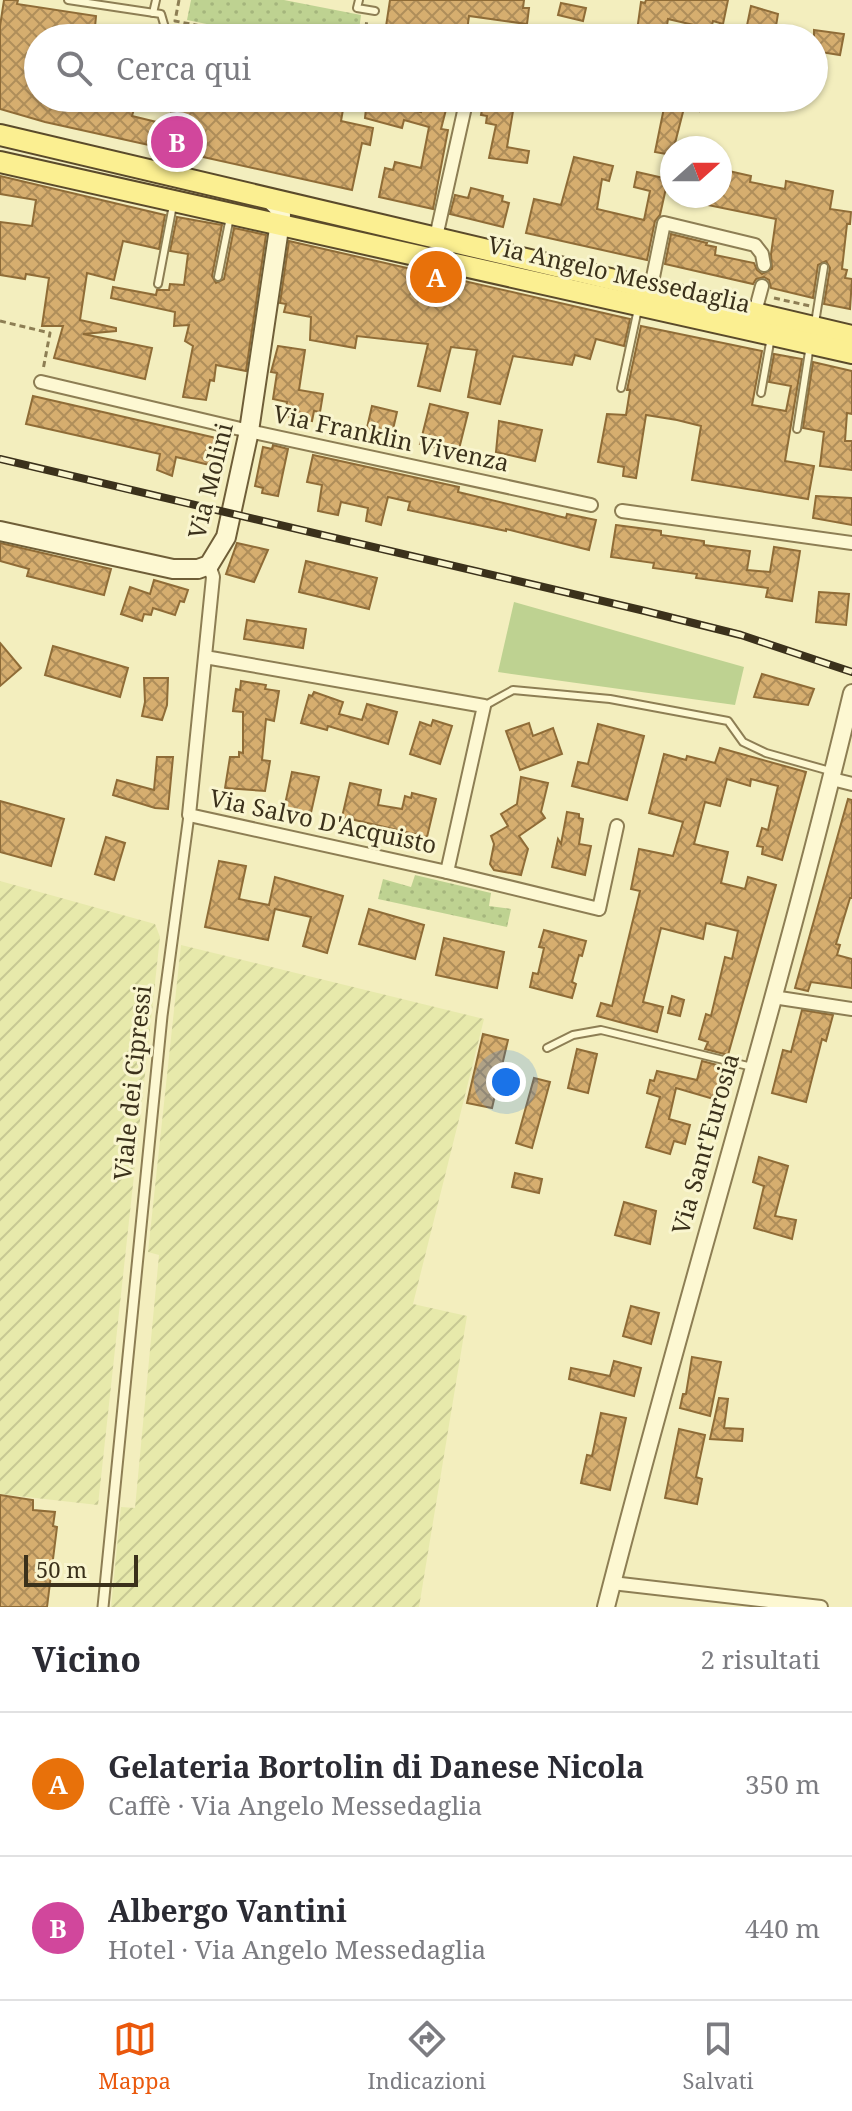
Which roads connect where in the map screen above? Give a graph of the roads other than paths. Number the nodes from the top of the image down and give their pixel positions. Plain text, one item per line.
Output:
1 (68, 0) edge
2 (156, 0) edge
3 (359, 0) edge
4 (375, 11) dead end
5 (153, 13) junction
6 (164, 24) edge
7 (464, 112) edge
8 (0, 135) edge
9 (0, 162) edge
10 (269, 198) junction
11 (174, 201) junction
12 (231, 214) junction
13 (280, 225) junction
14 (436, 237) junction
15 (431, 259) junction
16 (764, 265) dead end
17 (824, 267) dead end
18 (218, 277) dead end
19 (158, 284) dead end
20 (762, 286) dead end
21 (651, 287) junction
22 (638, 306) junction
23 (755, 312) junction
24 (771, 335) junction
25 (812, 336) junction
26 (852, 336) edge
27 (852, 353) edge
28 (41, 382) road end
29 (621, 388) dead end
30 (761, 393) dead end
31 (797, 429) dead end
32 (249, 431) junction
33 (591, 505) dead end
34 (622, 511) dead end
35 (0, 531) edge
36 (852, 543) edge
37 (209, 565) junction
38 (205, 657) junction
39 (852, 693) edge
40 (484, 706) junction
41 (833, 775) junction
42 (852, 784) edge
43 (189, 815) junction
44 (617, 826) dead end
45 (447, 872) junction
46 (773, 997) junction
47 (852, 1009) edge
48 (547, 1048) dead end
49 (752, 1067) junction
50 (612, 1583) junction
51 (103, 1607) edge
52 (606, 1607) edge
53 (821, 1607) edge

1 - 5 lane
2 - 5 lane
3 - 4 lane
5 - 6 lane
7 - 14 street
8 - 10 main road, Via Angelo Messedaglia
9 - 11 main road, Via Angelo Messedaglia
10 - 13 main road
10 - 14 main road, Via Angelo Messedaglia
11 - 12 main road, Via Angelo Messedaglia
11 - 19 lane
12 - 13 main road, Via Angelo Messedaglia
12 - 18 lane
13 - 15 main road, Via Angelo Messedaglia
13 - 32 main road, Via Molini
14 - 15 lane
14 - 21 main road, Via Angelo Messedaglia
15 - 22 main road, Via Angelo Messedaglia
16 - 21 street, Via Angelo Messedaglia
17 - 25 lane
20 - 23 street, Via Angelo Messedaglia
21 - 23 main road, Via Angelo Messedaglia
22 - 24 main road, Via Angelo Messedaglia
22 - 29 lane
23 - 25 main road, Via Angelo Messedaglia
24 - 25 main road, Via Angelo Messedaglia
24 - 30 lane
25 - 26 main road, Via Angelo Messedaglia
25 - 27 main road, Via Angelo Messedaglia
25 - 31 lane
28 - 32 street, Via Franklin Vivenza
32 - 33 street, Via Franklin Vivenza
32 - 37 main road, Via Molini
34 - 36 street
35 - 37 main road, Via Molini
37 - 38 street, Viale dei Cipressi
38 - 40 street
38 - 43 street, Viale dei Cipressi
39 - 41 street, Via Sant'Eurosia
40 - 41 lane
40 - 45 street, Via Salvo D'Acquisto
41 - 42 street
41 - 46 street, Via Sant'Eurosia
43 - 45 street, Via Salvo D'Acquisto
43 - 51 street, Viale dei Cipressi
44 - 45 street, Via Salvo D'Acquisto
46 - 47 street
46 - 49 street, Via Sant'Eurosia
48 - 49 lane
49 - 50 street, Via Sant'Eurosia
50 - 52 street, Via Sant'Eurosia
50 - 53 street

